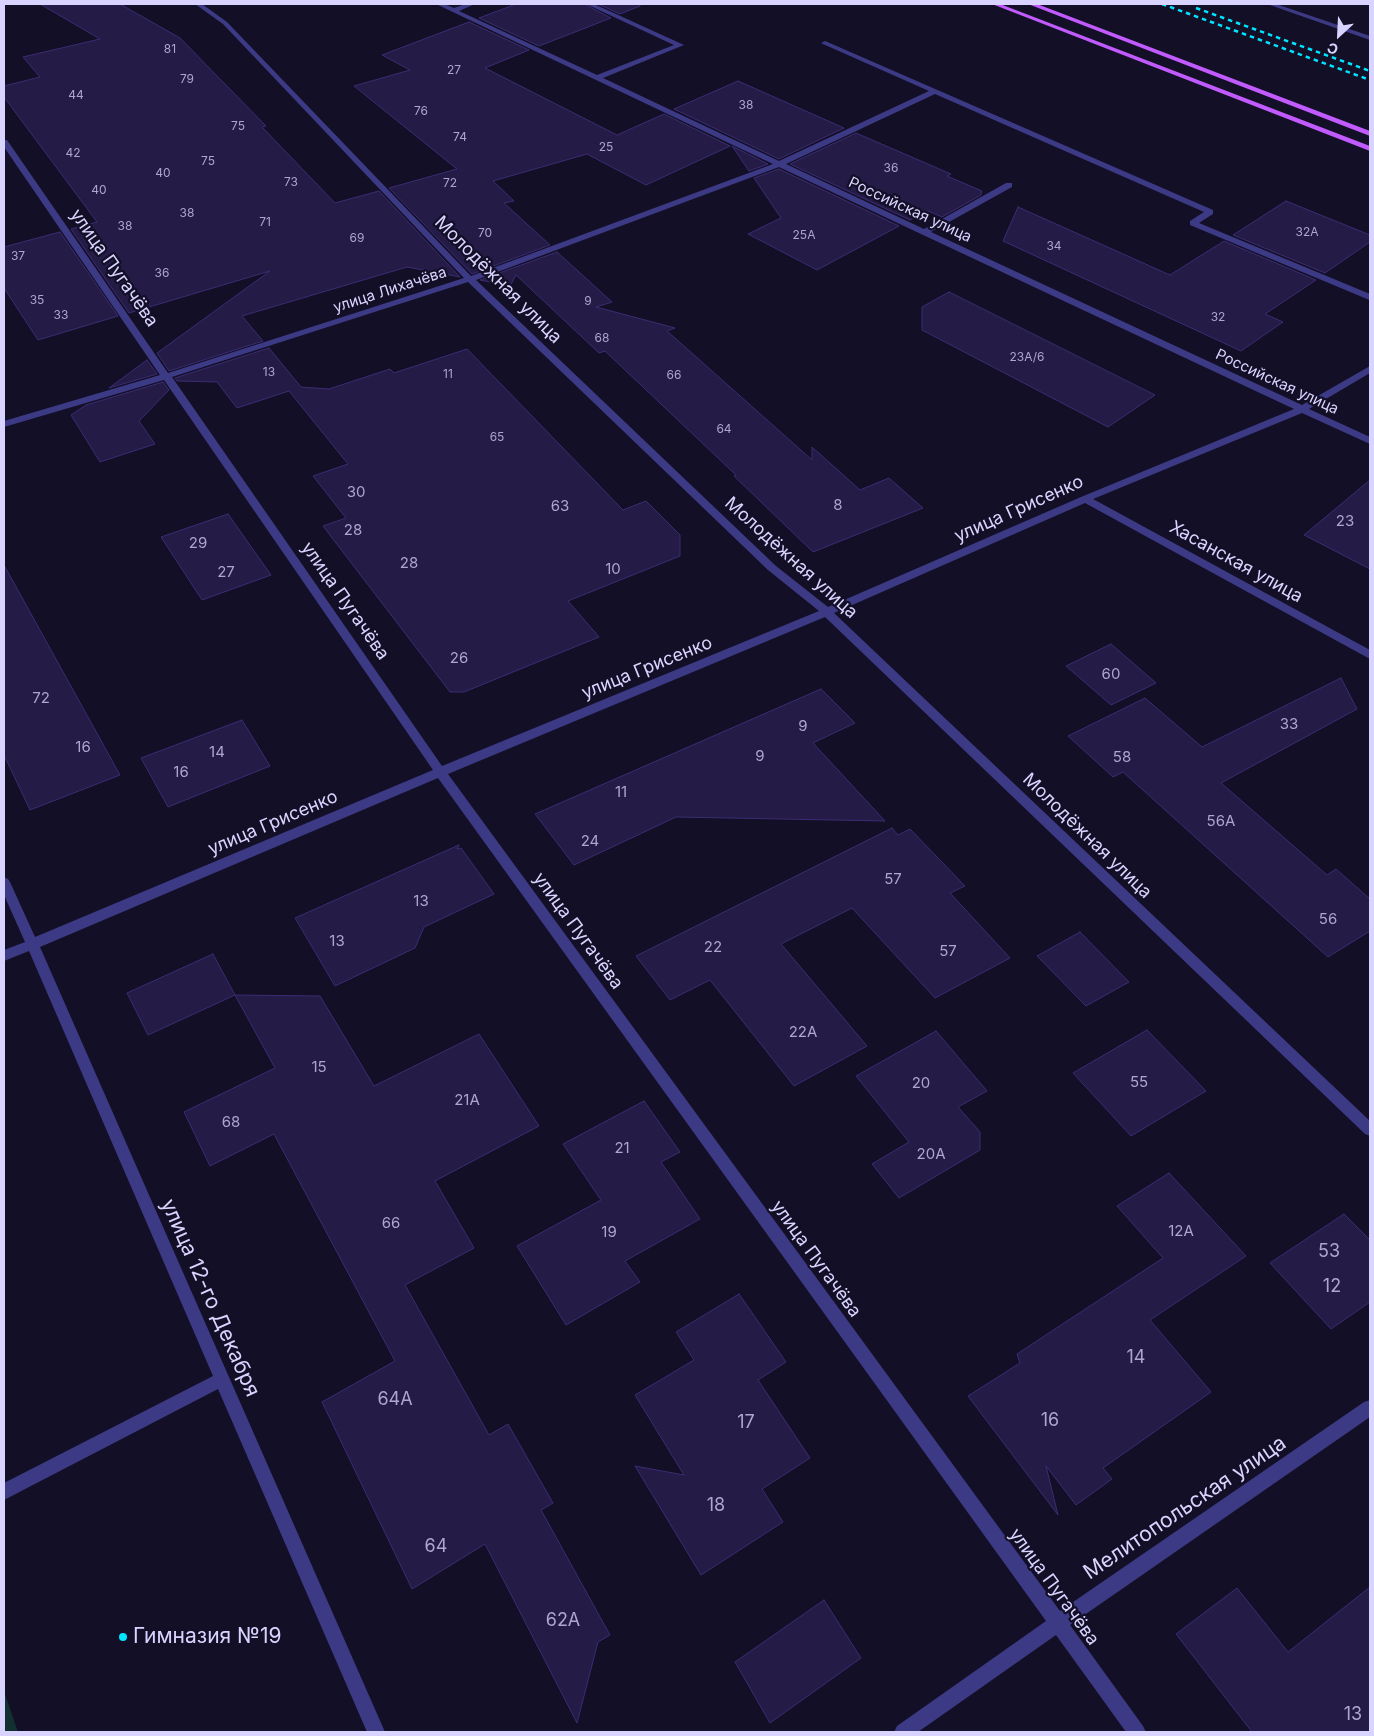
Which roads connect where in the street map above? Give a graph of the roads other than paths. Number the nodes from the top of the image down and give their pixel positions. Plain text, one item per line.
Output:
1 (198, 4) edge
2 (438, 4) edge
3 (472, 4) edge
4 (589, 4) edge
5 (995, 4) edge
6 (1032, 4) edge
7 (1270, 4) edge
8 (454, 11) junction
9 (1370, 38) edge
10 (825, 42) dead end
11 (596, 78) junction
12 (935, 91) junction
13 (1370, 134) edge
14 (4, 142) edge
15 (1370, 149) edge
16 (779, 164) junction
17 (1009, 185) dead end
18 (924, 232) junction
19 (470, 279) junction
20 (1370, 297) edge
21 (1370, 369) edge
22 (167, 376) junction
23 (1302, 409) junction
24 (4, 424) edge
25 (1370, 441) edge
26 (1084, 500) junction
27 (827, 612) junction
28 (1370, 655) edge
29 (440, 772) junction
30 (4, 882) edge
31 (32, 944) junction
32 (4, 956) edge
33 (1370, 1130) edge
34 (222, 1379) junction
35 (1370, 1408) edge
36 (4, 1492) edge
37 (1057, 1624) junction
38 (376, 1732) edge
39 (904, 1732) edge
40 (1137, 1732) edge

1 - 19 street, Молодёжная улица
2 - 8 street, Российская улица
3 - 8 street
4 - 11 street
5 - 15 main road
6 - 13 main road
7 - 9 street
8 - 11 street, Российская улица
10 - 12 street
11 - 16 street, Российская улица
12 - 16 street, улица Лихачёва
12 - 20 street
14 - 22 street, улица Пугачёва
16 - 18 street, Российская улица
16 - 19 street, улица Лихачёва
17 - 18 street
18 - 23 street, Российская улица
19 - 22 street, улица Лихачёва
19 - 27 street, Молодёжная улица
21 - 23 street, улица Грисенко
22 - 24 street, улица Лихачёва
22 - 29 street, улица Пугачёва
23 - 25 street, Российская улица
23 - 26 street, улица Грисенко
26 - 27 street, улица Грисенко
26 - 28 street, Хасанская улица
27 - 29 street, улица Грисенко
27 - 33 street, Молодёжная улица
29 - 31 street, улица Грисенко
29 - 37 street, улица Пугачёва
30 - 31 street, улица 12-го Декабря
31 - 32 street, улица Грисенко
31 - 34 street, улица 12-го Декабря
34 - 36 street
34 - 38 street, улица 12-го Декабря
35 - 37 street, Мелитопольская улица
37 - 39 street, Мелитопольская улица
37 - 40 street, улица Пугачёва

